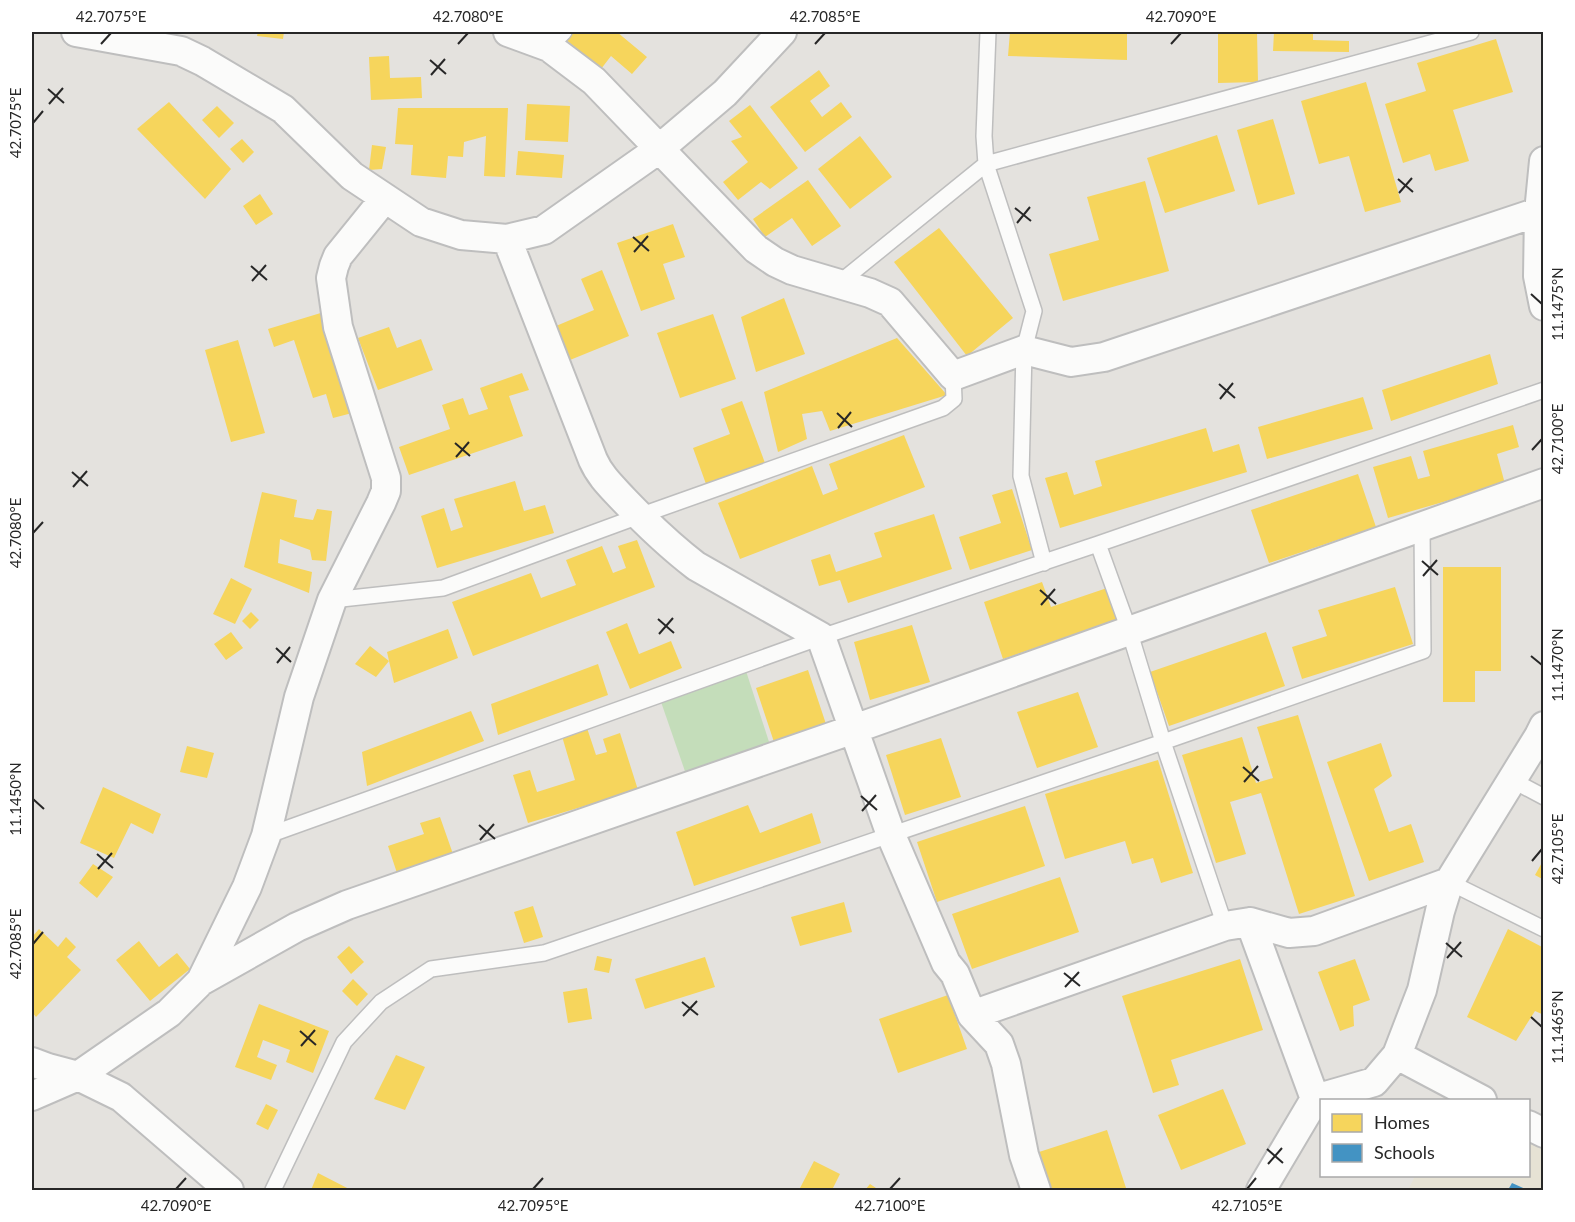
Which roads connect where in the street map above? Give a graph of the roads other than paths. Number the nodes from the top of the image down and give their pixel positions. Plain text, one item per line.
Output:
1 (76, 32) edge
2 (508, 32) edge
3 (782, 32) edge
4 (988, 32) edge
5 (1471, 32) edge
6 (557, 39) edge
7 (187, 41) edge
8 (659, 149) junction
9 (1544, 161) edge
10 (986, 164) junction
11 (385, 198) junction
12 (1541, 211) edge
13 (507, 238) junction
14 (838, 284) junction
15 (1544, 306) edge
16 (1024, 350) junction
17 (953, 376) junction
18 (1544, 390) edge
19 (1544, 483) edge
20 (639, 516) junction
21 (1422, 526) junction
22 (1098, 544) junction
23 (1044, 563) junction
24 (332, 600) junction
25 (1129, 630) junction
26 (821, 637) junction
27 (1544, 726) edge
28 (854, 729) junction
29 (1163, 742) junction
30 (1512, 780) junction
31 (1544, 797) edge
32 (891, 834) junction
33 (266, 836) junction
34 (1449, 882) junction
35 (1237, 924) junction
36 (1544, 929) edge
37 (201, 981) junction
38 (972, 1015) junction
39 (1397, 1055) junction
40 (32, 1062) edge
41 (78, 1076) junction
42 (32, 1096) edge
43 (1315, 1099) junction
44 (1478, 1099) edge
45 (1530, 1126) edge
46 (1544, 1133) edge
47 (230, 1191) edge
48 (273, 1191) edge
49 (1036, 1191) edge
50 (1261, 1191) edge

1 - 7 street
2 - 6 street
3 - 8 street
4 - 10 lane
5 - 10 lane
6 - 8 street
7 - 11 street
8 - 13 street
8 - 14 street
9 - 12 street
10 - 14 lane
10 - 16 lane
11 - 13 street
11 - 24 street
12 - 15 street
12 - 16 street
13 - 20 street
14 - 17 street
16 - 17 street
16 - 23 lane
17 - 20 lane
18 - 22 lane
19 - 21 street
20 - 24 lane
20 - 26 street
21 - 25 street
21 - 29 lane
22 - 23 lane
22 - 25 lane
23 - 26 lane
24 - 33 street
25 - 28 street
25 - 29 lane
26 - 28 street
26 - 33 lane
27 - 30 street
28 - 32 street
28 - 37 street
29 - 32 lane
29 - 35 lane
30 - 31 lane
30 - 34 street
32 - 38 street
32 - 48 lane
33 - 37 street
34 - 35 street
34 - 36 lane
34 - 39 street
35 - 38 street
35 - 43 street
37 - 41 street
38 - 49 street
39 - 43 street
39 - 44 street
40 - 41 street
41 - 42 street
41 - 47 street
43 - 50 street
45 - 46 street

